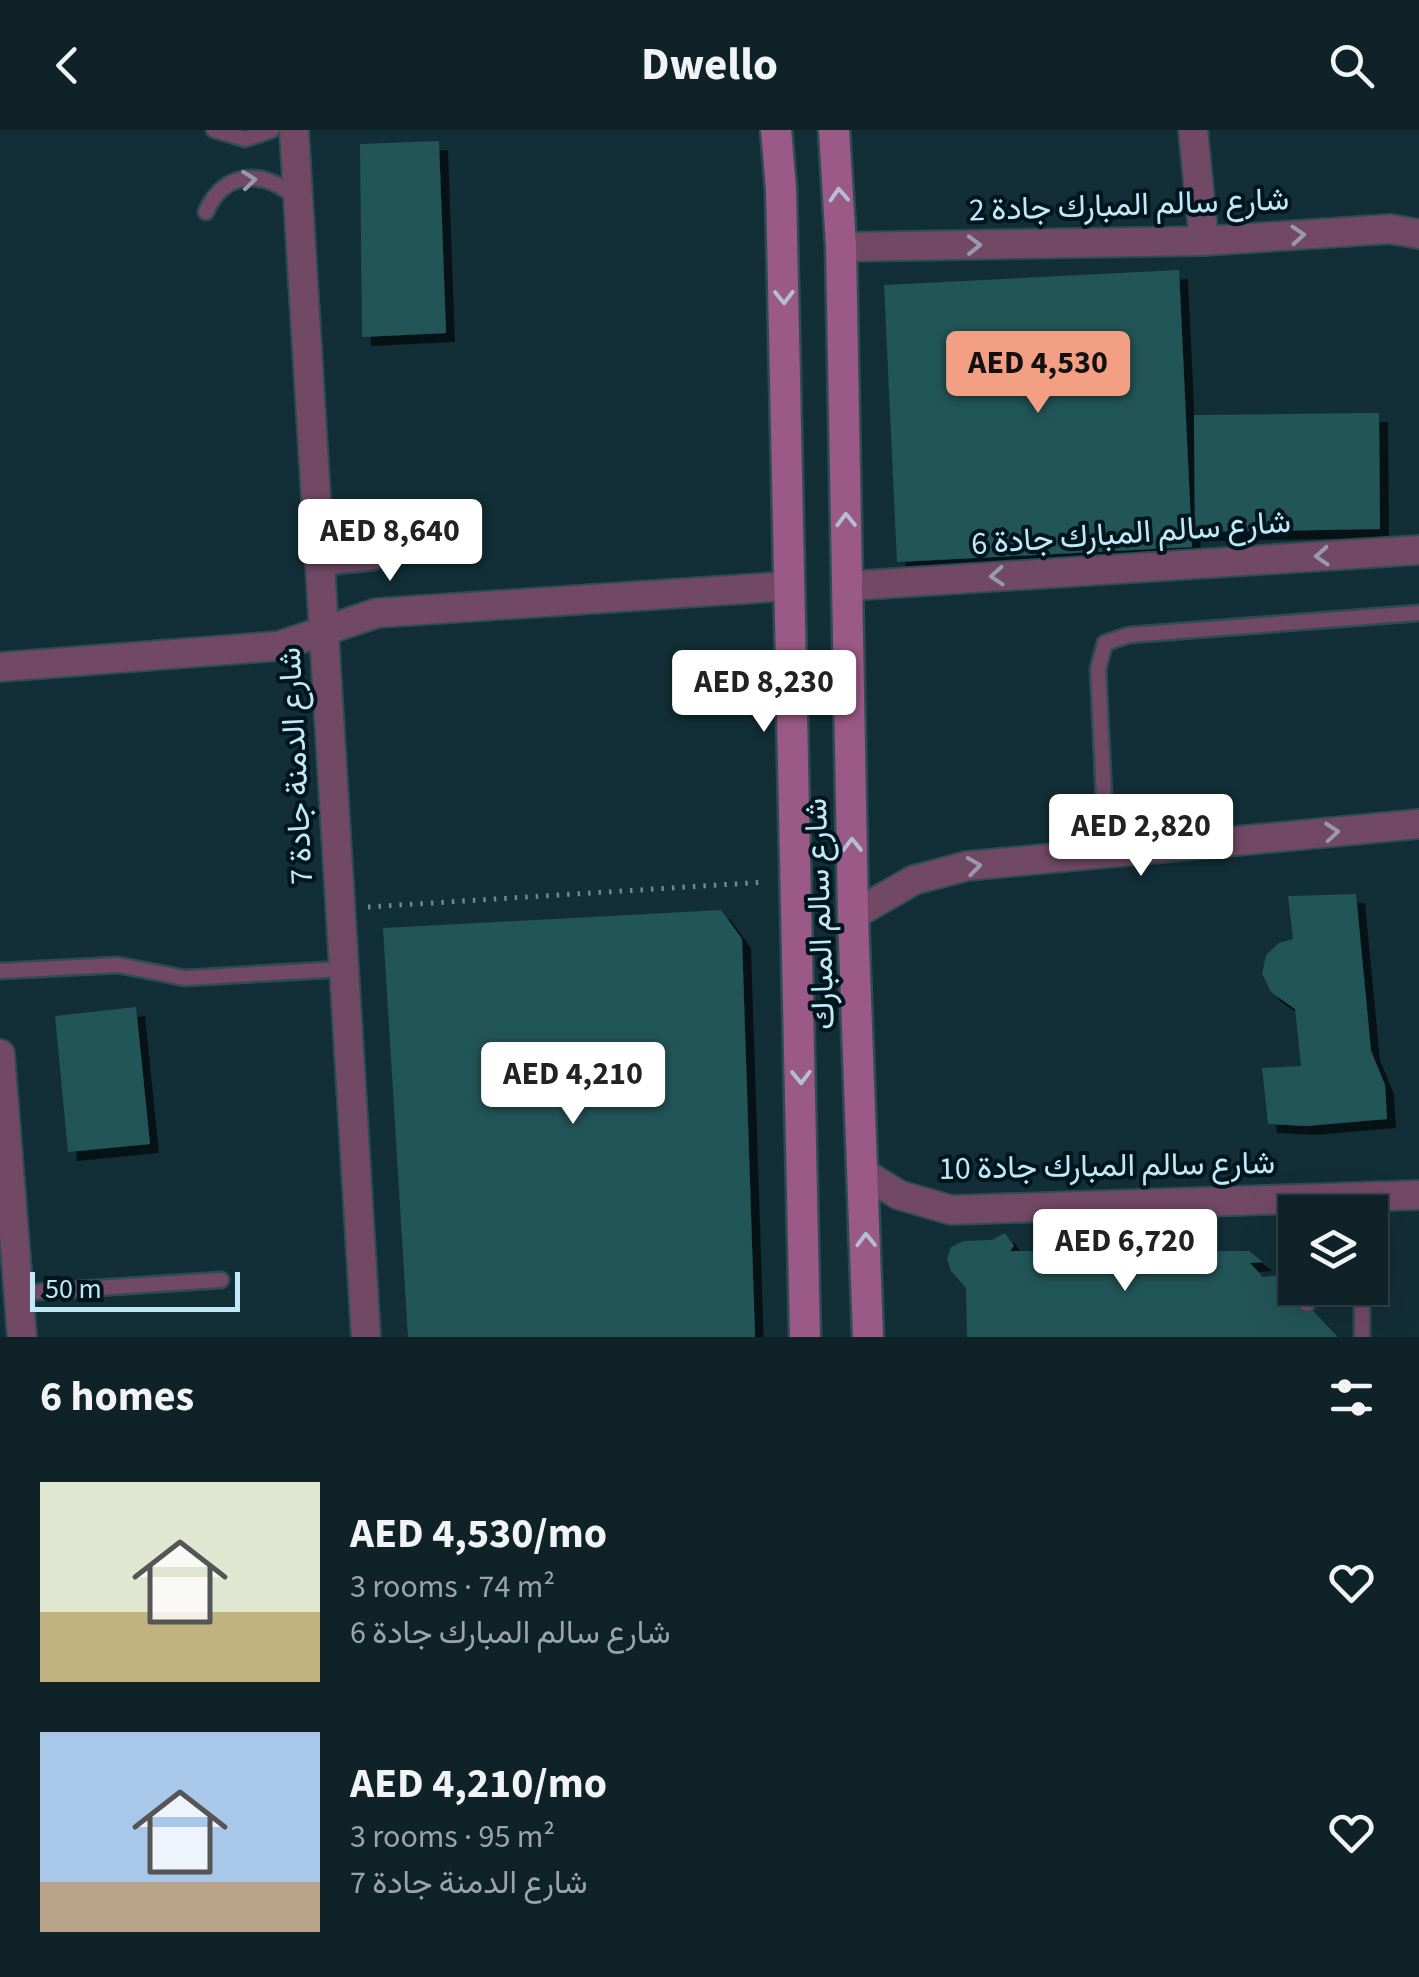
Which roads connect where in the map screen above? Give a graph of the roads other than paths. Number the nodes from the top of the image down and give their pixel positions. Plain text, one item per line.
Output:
1 (214, 130) edge
2 (272, 130) edge
3 (294, 130) edge
4 (776, 130) edge
5 (834, 130) edge
6 (1194, 130) edge
7 (298, 201) junction
8 (206, 212) dead end
9 (1419, 234) edge
10 (1204, 241) junction
11 (841, 247) junction
12 (1419, 550) edge
13 (374, 562) dead end
14 (319, 568) junction
15 (790, 586) junction
16 (848, 586) junction
17 (1419, 613) edge
18 (323, 631) junction
19 (0, 667) edge
20 (1104, 797) dead end
21 (1419, 824) edge
22 (852, 915) junction
23 (344, 969) junction
24 (0, 971) edge
25 (0, 1054) edge
26 (865, 1174) junction
27 (1419, 1195) edge
28 (1388, 1200) edge
29 (1278, 1204) edge
30 (221, 1280) dead end
31 (18, 1294) junction
32 (1362, 1305) edge
33 (22, 1337) edge
34 (366, 1337) edge
35 (806, 1337) edge
36 (868, 1337) edge
37 (1362, 1337) edge

1 - 2 lane
3 - 7 street, شارع الدمنة جادة 7
4 -> 15 main road, شارع سالم المبارك
11 -> 5 main road, شارع سالم المبارك
6 - 10 street
8 -> 7 lane
7 - 14 street, شارع الدمنة جادة 7
10 -> 9 street, شارع سالم المبارك جادة 2
11 -> 10 street, شارع سالم المبارك جادة 2
16 -> 11 main road, شارع سالم المبارك
12 -> 16 street, شارع سالم المبارك جادة 6
13 - 14 lane
14 - 18 street, شارع الدمنة جادة 7
15 - 18 street
15 -> 35 main road, شارع سالم المبارك
22 -> 16 main road, شارع سالم المبارك
17 - 20 lane
18 - 19 street
18 - 23 street, شارع الدمنة جادة 7
22 -> 21 street
22 - 26 main road, شارع سالم المبارك
23 - 24 lane
23 - 34 street, شارع الدمنة جادة 7
25 - 31 street
26 - 29 street, شارع سالم المبارك جادة 10
36 -> 26 main road, شارع سالم المبارك
27 - 28 street, شارع سالم المبارك جادة 10
30 - 31 lane
31 - 33 street
32 - 37 lane

